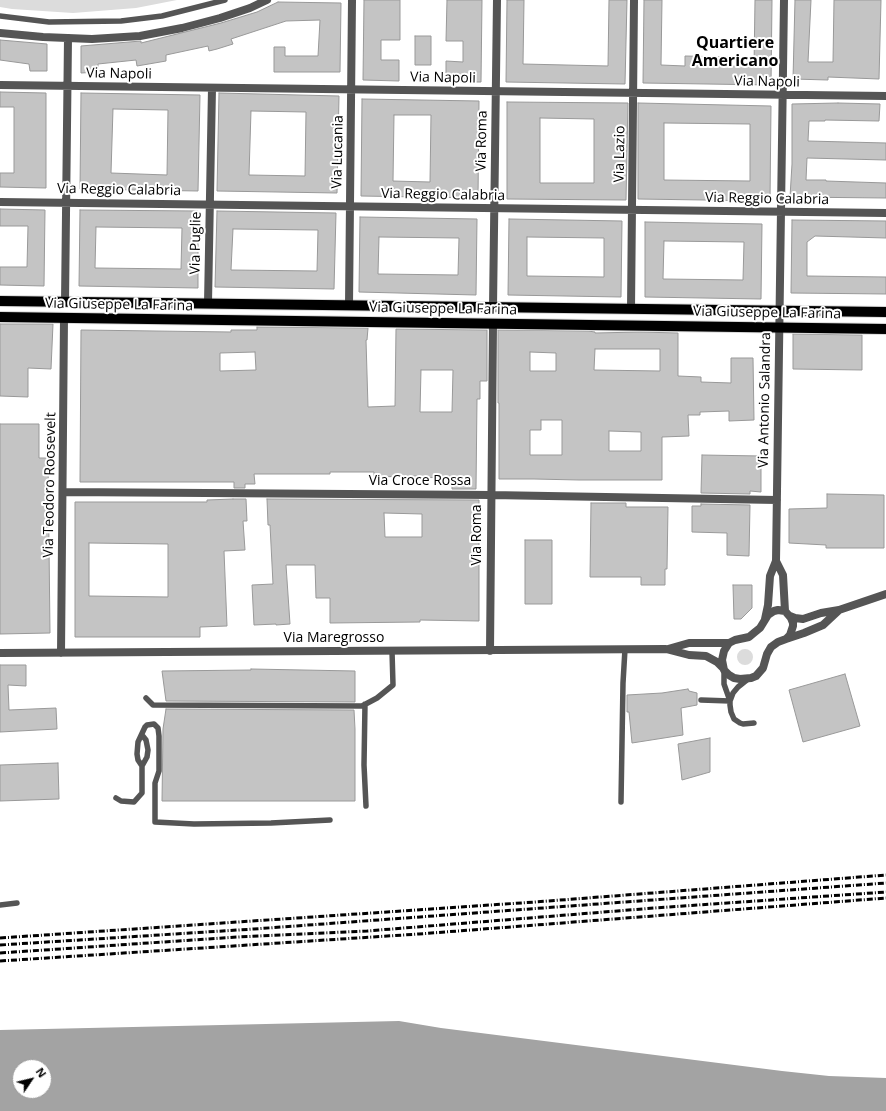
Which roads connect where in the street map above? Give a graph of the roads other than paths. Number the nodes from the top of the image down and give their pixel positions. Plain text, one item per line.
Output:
1 (225, 0) edge
2 (267, 0) edge
3 (352, 0) edge
4 (497, 0) edge
5 (634, 0) edge
6 (784, 0) edge
7 (0, 16) edge
8 (0, 33) edge
9 (68, 38) junction
10 (0, 85) edge
11 (67, 86) junction
12 (212, 88) junction
13 (351, 90) junction
14 (496, 91) junction
15 (633, 93) junction
16 (783, 95) junction
17 (886, 96) edge
18 (0, 202) edge
19 (66, 203) junction
20 (209, 204) junction
21 (350, 206) junction
22 (495, 208) junction
23 (632, 210) junction
24 (781, 212) junction
25 (886, 213) edge
26 (0, 301) edge
27 (65, 302) junction
28 (208, 303) junction
29 (349, 305) junction
30 (493, 307) junction
31 (631, 309) junction
32 (780, 311) junction
33 (886, 312) edge
34 (0, 317) edge
35 (64, 318) junction
36 (493, 324) junction
37 (780, 328) junction
38 (886, 329) edge
39 (63, 492) junction
40 (491, 495) junction
41 (777, 500) junction
42 (776, 561) junction
43 (886, 594) edge
44 (839, 610) junction
45 (787, 613) junction
46 (765, 619) junction
47 (784, 640) junction
48 (729, 643) junction
49 (625, 649) junction
50 (668, 649) junction
51 (392, 651) junction
52 (490, 651) junction
53 (0, 653) edge
54 (61, 653) junction
55 (724, 669) junction
56 (748, 679) junction
57 (146, 698) dead end
58 (701, 700) dead end
59 (730, 703) junction
60 (365, 704) junction
61 (754, 723) dead end
62 (142, 735) junction
63 (142, 766) junction
64 (116, 798) dead end
65 (621, 802) dead end
66 (366, 806) dead end
67 (330, 820) dead end
68 (16, 903) dead end
69 (0, 904) edge

1 - 7 lane
2 - 9 street
3 - 13 street, Via Lucania
4 - 14 street, Via Roma
5 - 15 street, Via Lazio
6 - 16 street, Via Antonio Salandra
8 - 9 street
9 - 11 street
10 - 11 street, Via Napoli
11 - 12 street, Via Napoli
11 - 19 street
12 - 13 street, Via Napoli
12 - 20 street, Via Puglie
13 - 14 street, Via Napoli
13 - 21 street, Via Lucania
14 - 15 street, Via Napoli
14 - 22 street, Via Roma
15 - 16 street, Via Napoli
15 - 23 street, Via Lazio
16 - 17 street, Via Napoli
16 - 24 street, Via Antonio Salandra
18 - 19 street, Via Reggio Calabria
19 - 20 street, Via Reggio Calabria
19 - 27 street
20 - 21 street, Via Reggio Calabria
20 - 28 street, Via Puglie
21 - 22 street, Via Reggio Calabria
21 - 29 street, Via Lucania
22 - 23 street, Via Reggio Calabria
22 - 30 street, Via Roma
23 - 24 street, Via Reggio Calabria
23 - 31 street, Via Lazio
24 - 25 street, Via Reggio Calabria
24 - 32 street, Via Antonio Salandra
26 - 27 main road, Via Giuseppe La Farina
27 - 28 main road, Via Giuseppe La Farina
28 - 29 main road, Via Giuseppe La Farina
29 - 30 main road, Via Giuseppe La Farina
30 - 31 main road, Via Giuseppe La Farina
31 - 32 main road, Via Giuseppe La Farina
32 - 33 main road, Via Giuseppe La Farina
32 - 37 street, Via Antonio Salandra
34 - 35 main road, Via Giuseppe La Farina
35 - 36 main road, Via Giuseppe La Farina
35 - 39 street, Via Teodoro Roosevelt
36 - 37 main road, Via Giuseppe La Farina
36 - 40 street, Via Roma
37 - 38 main road, Via Giuseppe La Farina
37 - 41 street, Via Antonio Salandra
39 - 40 street, Via Croce Rossa
39 - 54 street, Via Teodoro Roosevelt
40 - 41 street, Via Croce Rossa
40 - 52 street, Via Roma
41 - 42 street, Via Antonio Salandra
42 - 45 street
42 - 46 street
43 - 44 street
44 - 45 street
44 - 47 street
45 - 46 street
45 - 47 street
46 - 48 street
47 - 56 street
48 - 50 street
48 - 55 street
49 - 50 street, Via Maregrosso
49 - 52 street, Via Maregrosso
49 - 65 lane
50 - 55 street
51 - 52 street, Via Maregrosso
51 - 54 street, Via Maregrosso
51 - 60 lane
53 - 54 street, Via Maregrosso
55 - 56 street
55 - 59 lane
56 - 59 lane
57 - 60 lane
58 - 59 lane
59 - 61 lane
60 - 66 lane
62 - 63 lane
62 - 63 lane
62 - 67 lane
63 - 64 lane
68 - 69 lane

